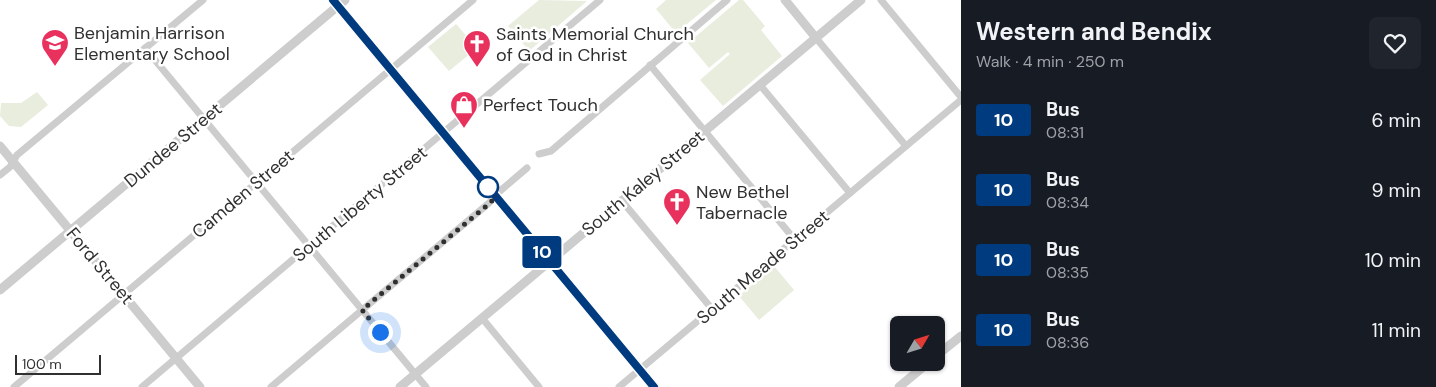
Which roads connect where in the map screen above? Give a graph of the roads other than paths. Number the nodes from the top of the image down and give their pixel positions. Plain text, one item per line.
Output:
1 (203, 0) edge
2 (472, 0) edge
3 (727, 0) edge
4 (785, 0) edge
5 (861, 0) edge
6 (881, 0) edge
7 (598, 1) edge
8 (339, 2) edge
9 (816, 38) junction
10 (145, 48) junction
11 (650, 65) junction
12 (391, 70) junction
13 (760, 85) junction
14 (961, 99) edge
15 (204, 119) junction
16 (705, 131) junction
17 (444, 133) junction
18 (0, 146) edge
19 (906, 146) junction
20 (539, 154) dead end
21 (13, 162) junction
22 (527, 168) dead end
23 (0, 175) edge
24 (257, 183) junction
25 (850, 193) junction
26 (496, 196) junction
27 (622, 201) junction
28 (71, 231) junction
29 (794, 240) junction
30 (310, 246) junction
31 (550, 261) junction
32 (0, 290) edge
33 (123, 295) junction
34 (712, 309) junction
35 (362, 310) junction
36 (482, 318) junction
37 (961, 336) edge
38 (945, 349) edge
39 (176, 358) junction
40 (640, 370) junction
41 (918, 371) edge
42 (415, 374) junction
43 (14, 387) edge
44 (142, 387) edge
45 (200, 387) edge
46 (271, 387) edge
47 (400, 387) edge
48 (426, 387) edge
49 (539, 387) edge
50 (619, 387) edge
51 (654, 387) edge
52 (899, 387) edge

1 - 10 street
2 - 12 street, Camden Street
3 - 11 street
4 - 9 street
5 - 9 street, South Kaley Street
6 - 14 street
7 - 17 street, South Liberty Street
8 - 12 main road
8 - 15 street, Dundee Street
9 - 13 street, South Kaley Street
9 - 19 street
10 - 15 street
10 - 21 street
11 - 16 street
11 - 20 street
12 - 17 main road
12 - 24 street, Camden Street
13 - 16 street, South Kaley Street
13 - 25 street
14 - 19 street, South Meade Street
15 - 24 street
15 - 28 street, Dundee Street
16 - 27 street, South Kaley Street
16 - 29 street
17 - 26 main road
17 - 30 street, South Liberty Street
18 - 21 street, Ford Street
19 - 25 street, South Meade Street
21 - 23 street
21 - 28 street, Ford Street
22 - 26 street
24 - 30 street
24 - 33 street, Camden Street
25 - 29 street, South Meade Street
26 - 31 main road
26 - 35 street
27 - 31 street, South Kaley Street
27 - 34 street
28 - 32 street, Dundee Street
28 - 33 street, Ford Street
29 - 34 street, South Meade Street
30 - 35 street
30 - 39 street, South Liberty Street
31 - 36 street, South Kaley Street
31 - 40 main road
33 - 39 street, Ford Street
33 - 43 street, Camden Street
34 - 40 street, South Meade Street
35 - 42 street
35 - 46 street
36 - 42 street, South Kaley Street
36 - 49 street
37 - 38 street
39 - 44 street, South Liberty Street
39 - 45 street, Ford Street
40 - 50 street, South Meade Street
40 - 51 main road
41 - 52 street
42 - 47 street, South Kaley Street
42 - 48 street

